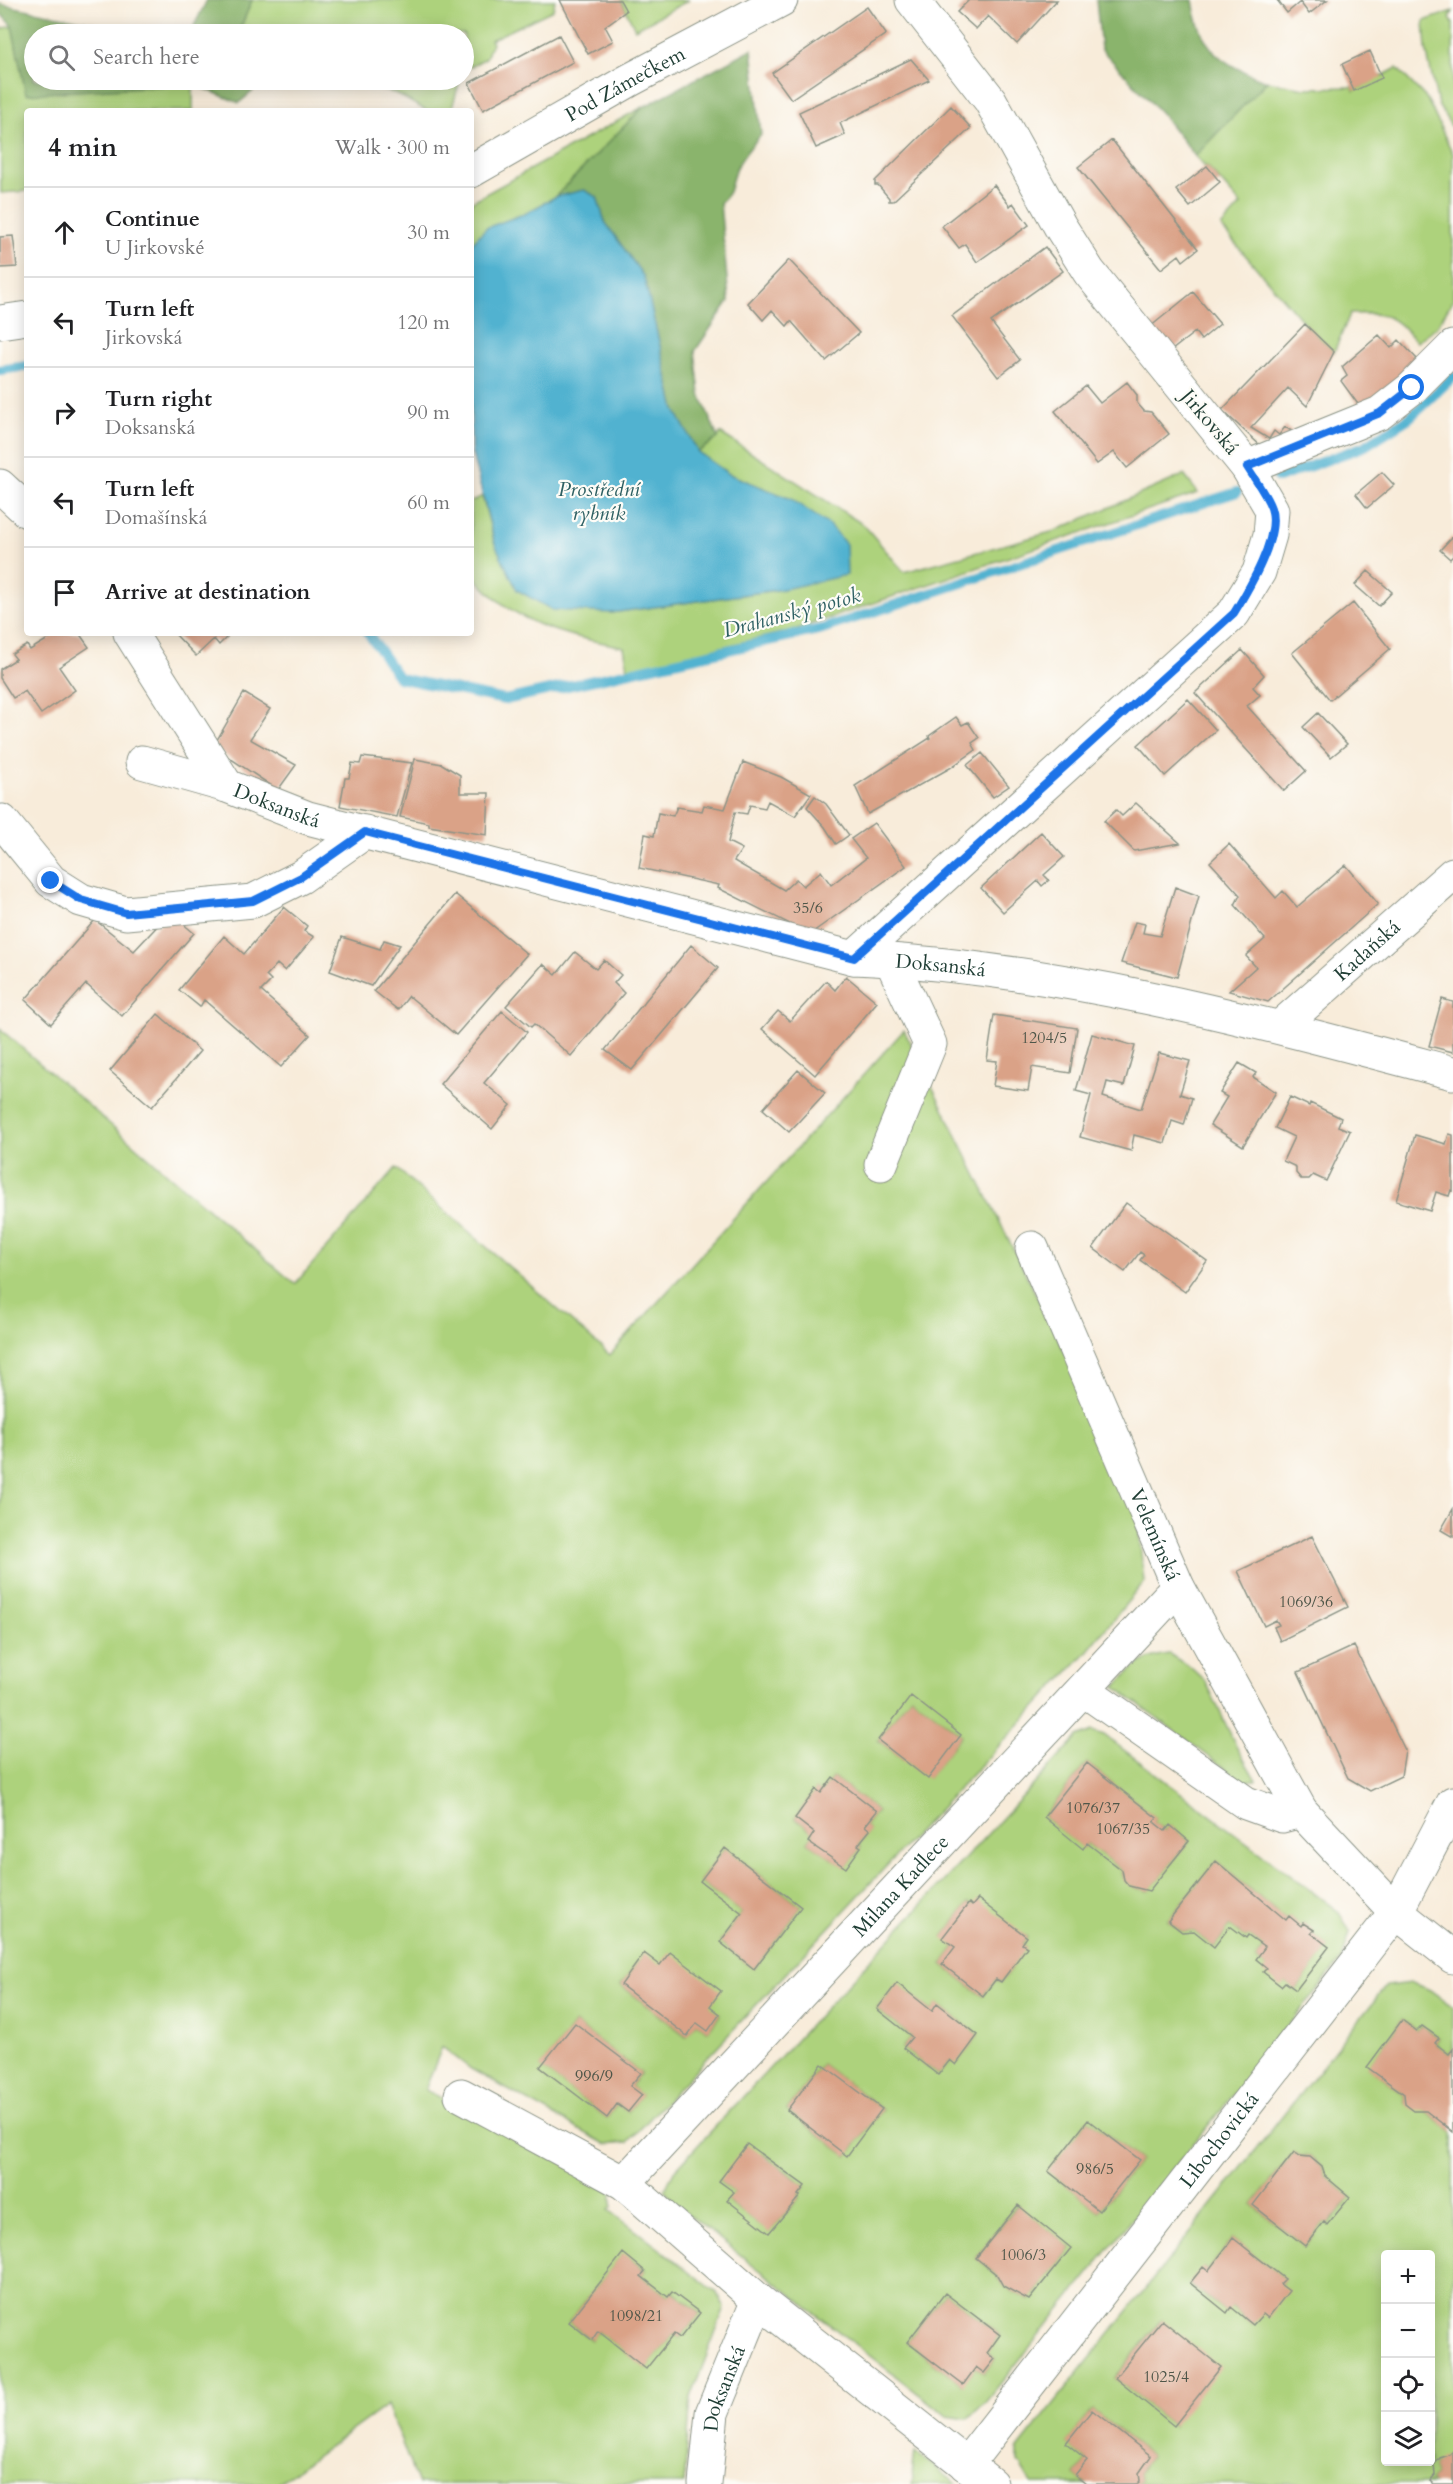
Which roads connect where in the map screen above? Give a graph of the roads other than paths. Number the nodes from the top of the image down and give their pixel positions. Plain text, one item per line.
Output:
1 (781, 0) edge
2 (912, 0) edge
3 (474, 169) edge
4 (24, 318) edge
5 (0, 322) edge
6 (1453, 347) edge
7 (1247, 467) junction
8 (0, 486) edge
9 (24, 508) edge
10 (132, 636) edge
11 (142, 762) dead end
12 (227, 786) junction
13 (2, 821) dead end
14 (365, 832) junction
15 (1453, 874) edge
16 (854, 958) junction
17 (891, 960) junction
18 (1280, 1027) junction
19 (1453, 1073) edge
20 (881, 1164) dead end
21 (1032, 1248) dead end
22 (1178, 1587) junction
23 (1084, 1690) junction
24 (1453, 1803) edge
25 (1301, 1811) junction
26 (1396, 1912) junction
27 (1453, 1957) edge
28 (461, 2095) dead end
29 (624, 2183) junction
30 (758, 2300) junction
31 (978, 2474) edge
32 (705, 2484) edge

1 - 3 street, Pod Zámečkem
2 - 7 street, Jirkovská
4 - 5 street
6 - 7 street
7 - 16 street, Jirkovská
8 - 9 street
10 - 12 street, Doksanská
11 - 12 street
12 - 14 street, Doksanská
13 - 14 street
14 - 16 street, Doksanská
15 - 18 street, Kadaňská
16 - 17 street, Doksanská
17 - 18 street, Doksanská
17 - 20 street
18 - 19 street, Doksanská
21 - 22 street, Velemínská
22 - 23 street, Milana Kadlece
22 - 25 street, Velemínská
23 - 25 street
23 - 29 street, Milana Kadlece
24 - 26 street, Libochovická
25 - 26 street, Velemínská
26 - 27 street, Velemínská
26 - 31 street, Libochovická
28 - 29 street
29 - 30 street
30 - 31 street
30 - 32 street, Doksanská

